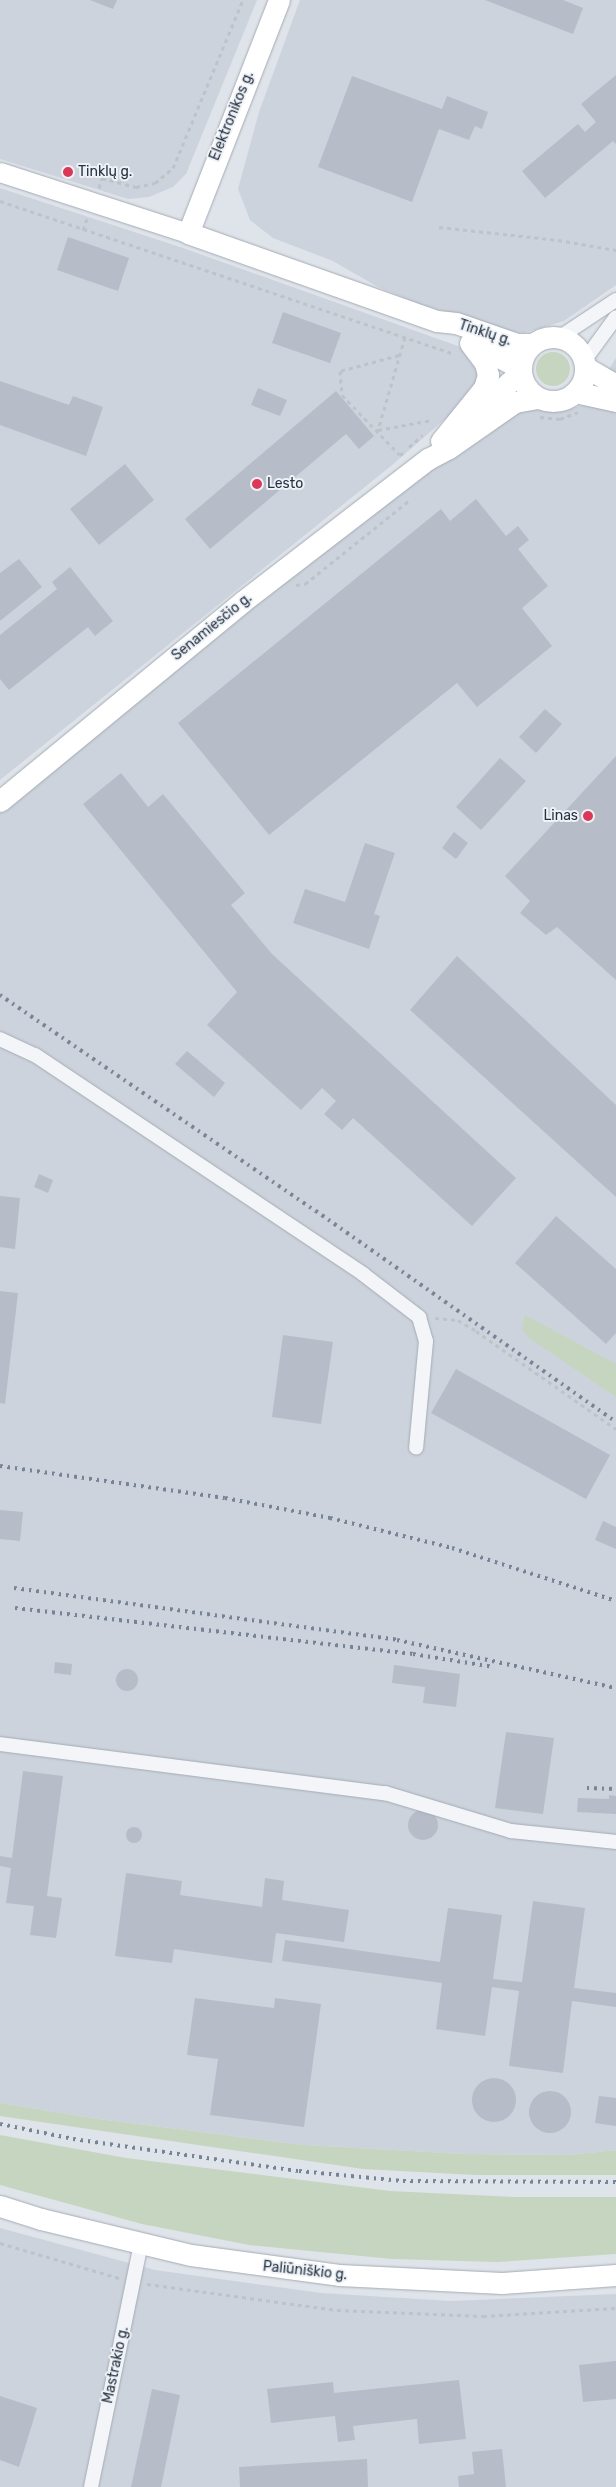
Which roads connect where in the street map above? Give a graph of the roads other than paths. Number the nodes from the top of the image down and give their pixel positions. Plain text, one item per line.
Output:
1 (280, 0) edge
2 (0, 172) edge
3 (188, 233) junction
4 (616, 300) edge
5 (616, 317) edge
6 (437, 321) junction
7 (560, 338) junction
8 (532, 344) junction
9 (465, 349) junction
10 (584, 364) junction
11 (521, 370) junction
12 (488, 375) joint
13 (616, 385) edge
14 (616, 400) edge
15 (577, 402) junction
16 (536, 407) junction
17 (441, 440) junction
18 (428, 459) junction
19 (0, 801) edge
20 (0, 1039) edge
21 (416, 1448) dead end
22 (0, 1744) edge
23 (616, 1842) edge
24 (0, 2206) edge
25 (141, 2244) junction
26 (616, 2275) edge
27 (90, 2487) edge

1 - 3 main road, Elektronikos g.
2 - 3 main road, Tinklų g.
3 - 6 main road, Tinklų g.
4 - 7 street
5 - 10 street
6 - 8 main road, Tinklų g.
6 - 9 main road, Tinklų g.
7 - 8 main road
7 - 10 main road
8 - 11 main road, Senamiesčio g.
9 - 11 main road, Tinklų g.
9 - 12 main road, Tinklų g.
10 - 13 main road
10 - 15 main road
11 - 16 main road
11 - 17 main road, Senamiesčio g.
12 - 17 main road, Senamiesčio g.
14 - 15 main road
15 - 16 main road, Senamiesčio g.
16 - 18 main road, Senamiesčio g.
17 - 18 main road, Senamiesčio g.
18 - 19 main road, Senamiesčio g.
20 - 21 street
22 - 23 street
24 - 25 main road, Paliūniškio g.
25 - 26 main road, Paliūniškio g.
25 - 27 street, Mastrakio g.

